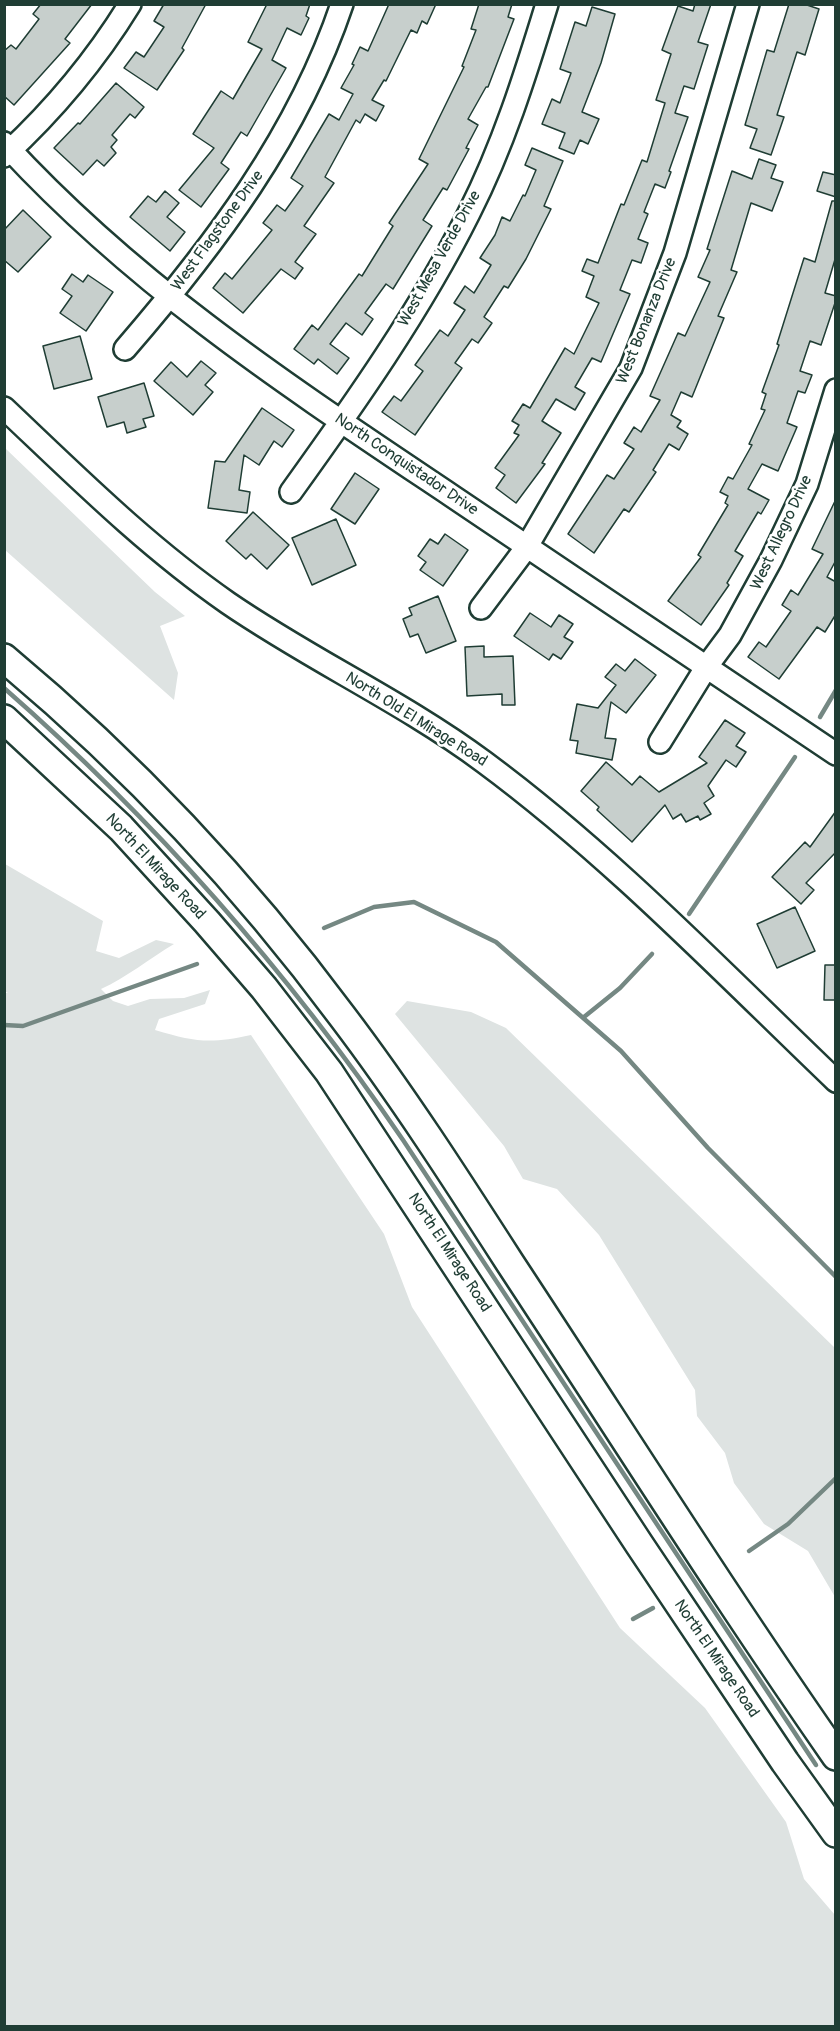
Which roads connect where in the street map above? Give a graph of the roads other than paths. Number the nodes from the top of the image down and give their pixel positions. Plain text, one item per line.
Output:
1 (130, 4) edge
2 (342, 4) edge
3 (547, 4) edge
4 (748, 4) edge
5 (7, 150) edge
6 (170, 298) junction
7 (125, 349) dead end
8 (836, 390) edge
9 (4, 408) edge
10 (342, 422) junction
11 (291, 492) dead end
12 (526, 548) junction
13 (481, 608) dead end
14 (4, 658) edge
15 (707, 666) junction
16 (4, 719) edge
17 (660, 742) dead end
18 (830, 750) edge
19 (836, 1081) edge
20 (836, 1756) edge
21 (833, 1825) edge

1 - 5 street
2 - 6 street, West Flagstone Drive
3 - 10 street, West Mesa Verde Drive
4 - 12 street, West Bonanza Drive
5 - 6 street, North Conquistador Drive
6 - 7 street, West Flagstone Drive
6 - 10 street, North Conquistador Drive
8 - 15 street, West Allegro Drive
9 - 19 street, North Old El Mirage Road
10 - 11 street, West Mesa Verde Drive
10 - 12 street, North Conquistador Drive
12 - 13 street, West Bonanza Drive
12 - 15 street, North Conquistador Drive
14 - 20 main road
15 - 17 street, West Allegro Drive
15 - 18 street, North Conquistador Drive
16 - 21 main road, North El Mirage Road

